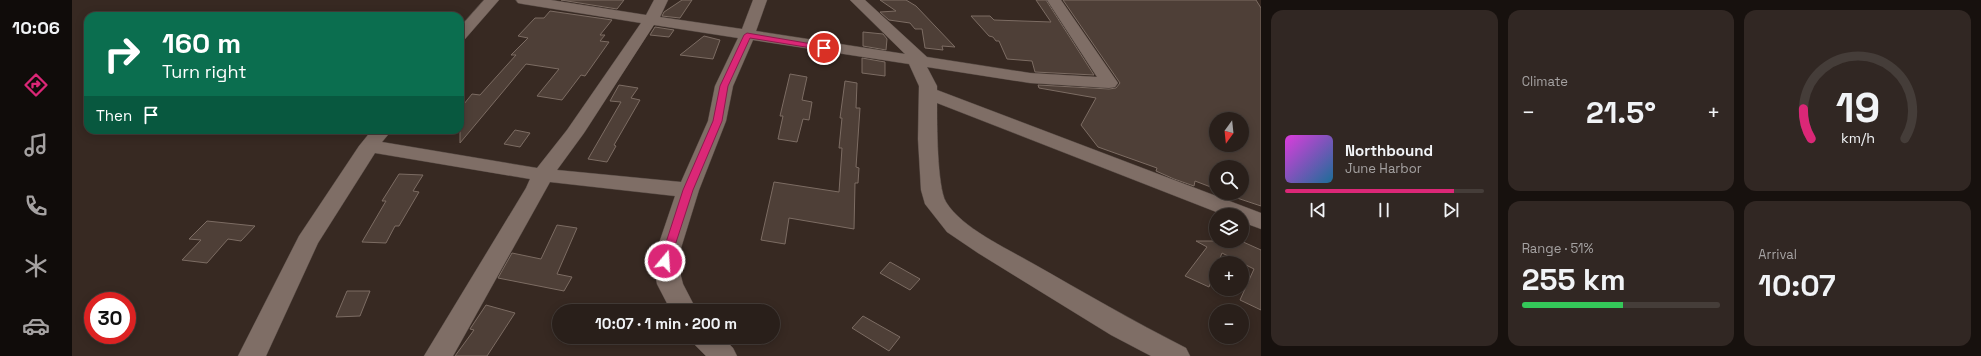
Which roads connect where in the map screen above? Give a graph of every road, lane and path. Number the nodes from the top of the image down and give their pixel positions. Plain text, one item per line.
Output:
1 (492, 0) edge
2 (523, 0) edge
3 (661, 0) edge
4 (760, 0) edge
5 (857, 0) edge
6 (1054, 0) edge
7 (651, 19) junction
8 (464, 32) edge
9 (747, 35) junction
10 (920, 63) junction
11 (928, 93) junction
12 (376, 138) edge
13 (542, 175) junction
14 (688, 190) junction
15 (1261, 221) edge
16 (680, 304) edge
17 (712, 344) edge
18 (252, 356) edge
19 (438, 356) edge
20 (723, 356) edge
21 (1176, 356) edge

1 - 8 street
2 - 7 street
3 - 7 street
4 - 9 street
5 - 10 street
6 - 10 street
7 - 9 street
7 - 13 street
9 - 10 street
9 - 14 street
10 - 11 street
11 - 15 street
11 - 21 street
12 - 13 street
12 - 18 street
13 - 14 street
13 - 19 street
14 - 16 street
17 - 20 street

